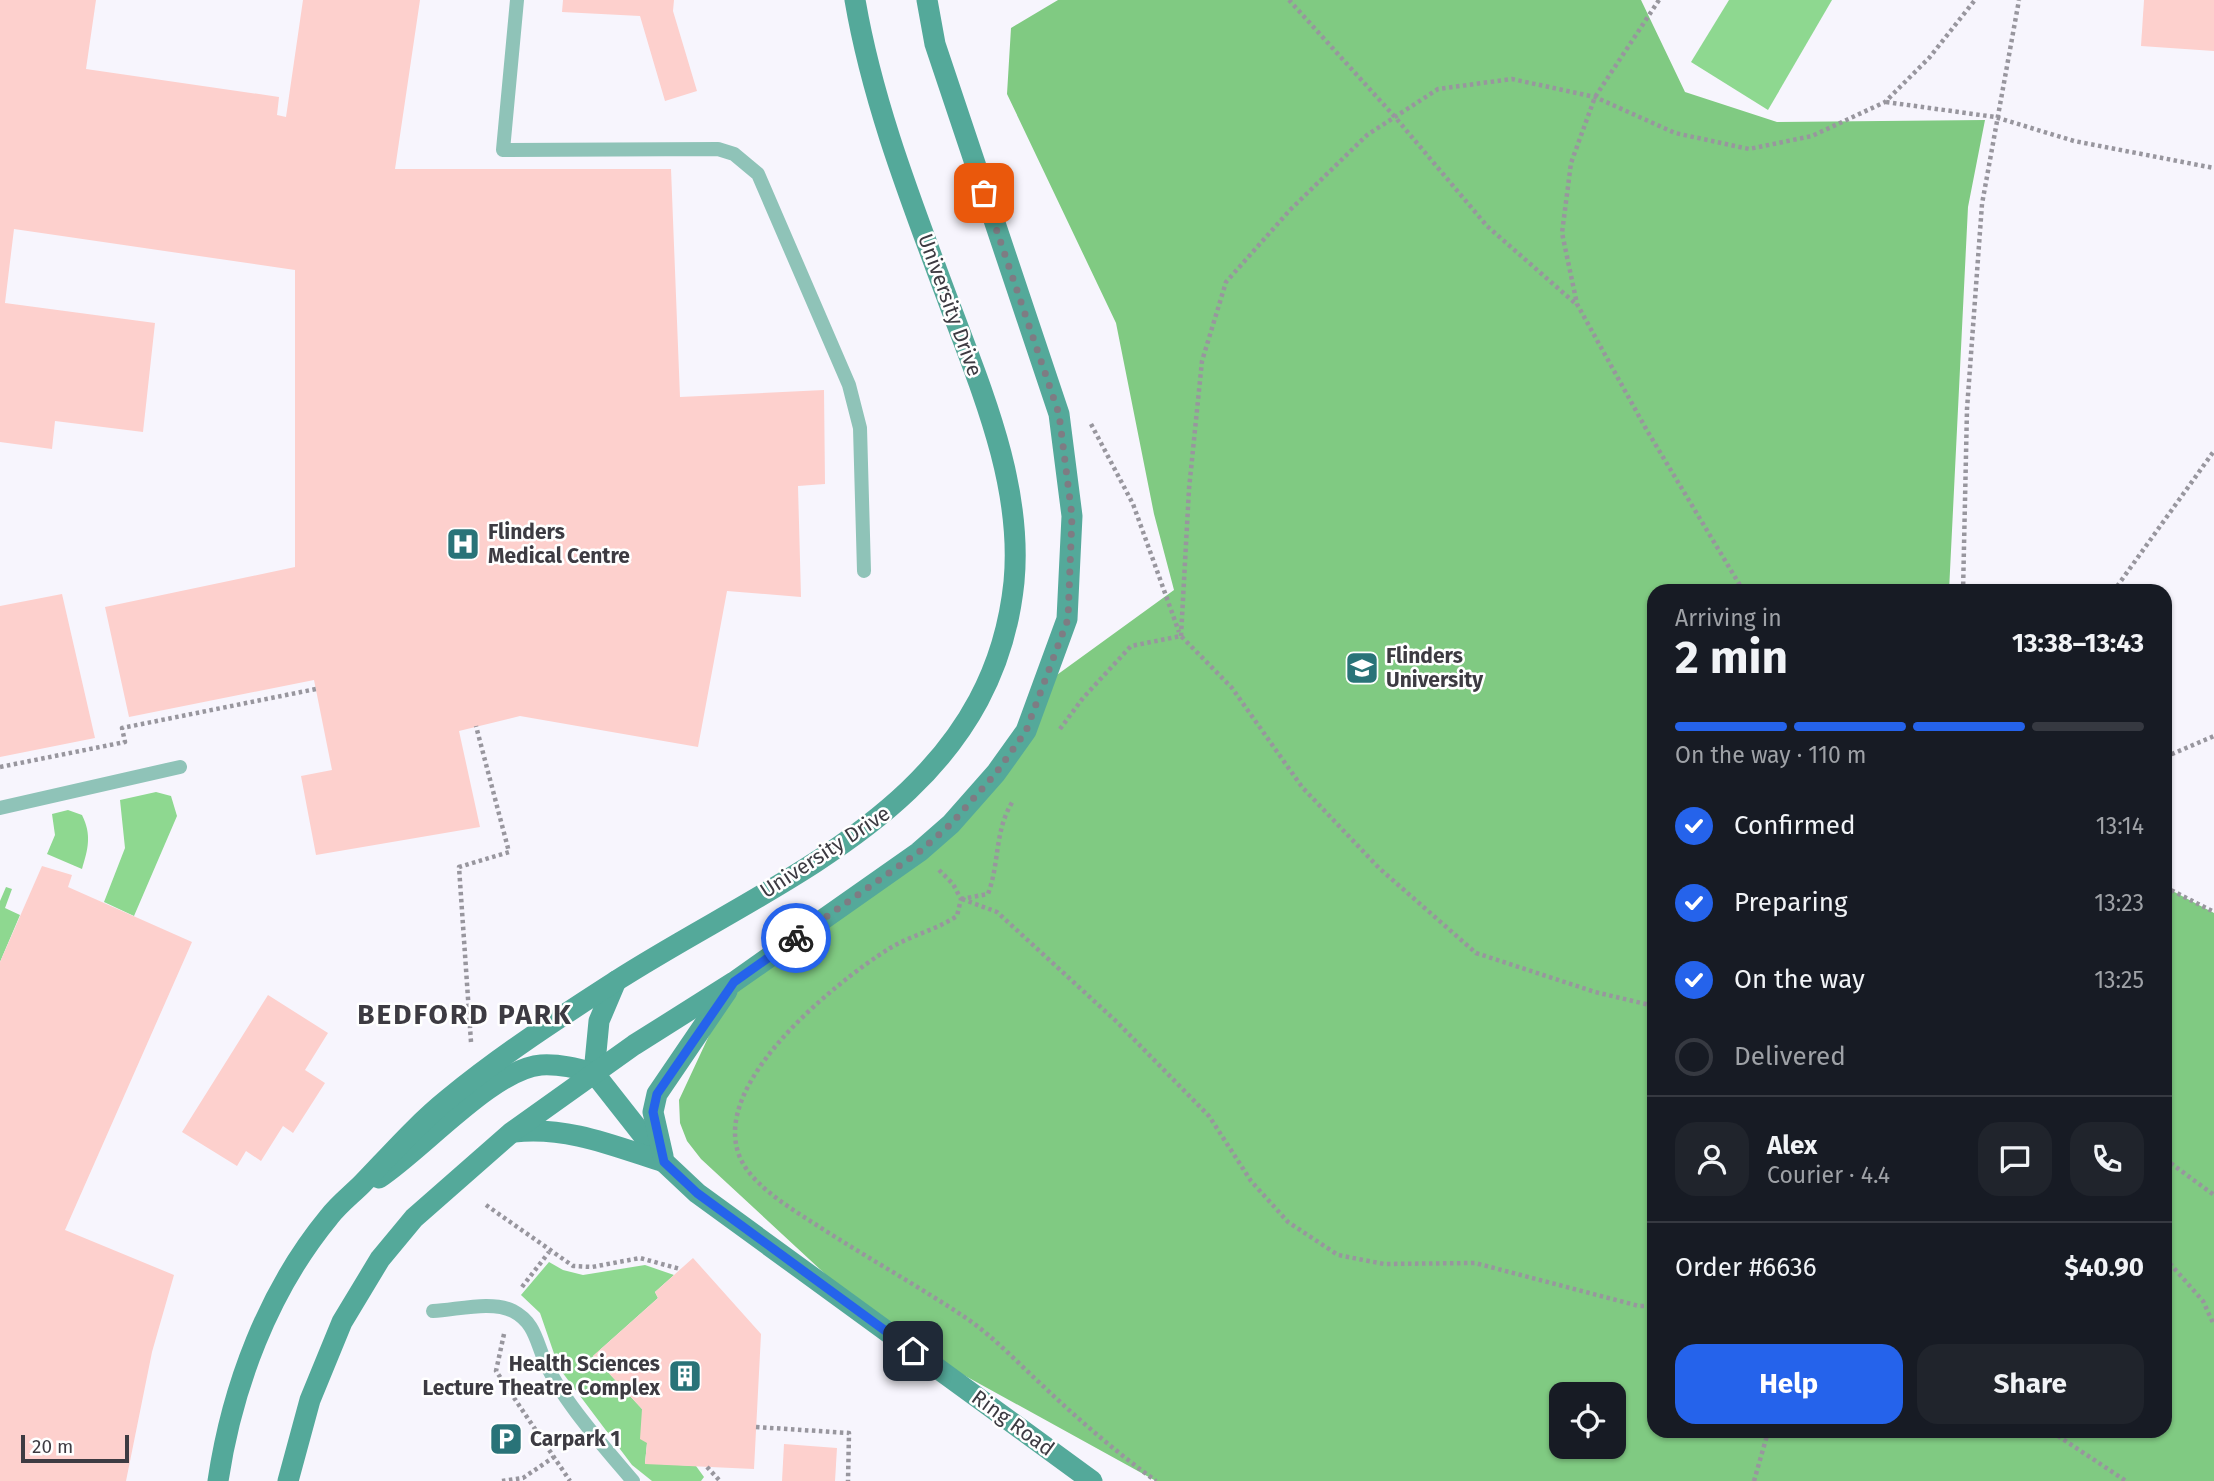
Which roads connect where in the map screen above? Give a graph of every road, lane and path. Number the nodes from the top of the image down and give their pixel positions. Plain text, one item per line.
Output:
1 (517, 0) edge
2 (856, 0) edge
3 (926, 0) edge
4 (1289, 0) edge
5 (1659, 0) edge
6 (1975, 0) edge
7 (2019, 0) edge
8 (1595, 97) junction
9 (1885, 102) junction
10 (1395, 117) junction
11 (1995, 117) junction
12 (2214, 168) edge
13 (1577, 304) junction
14 (1089, 420) dead end
15 (2214, 451) edge
16 (864, 571) dead end
17 (1739, 584) edge
18 (1963, 584) edge
19 (2119, 584) edge
20 (1181, 636) junction
21 (316, 689) dead end
22 (476, 726) dead end
23 (2214, 736) edge
24 (1053, 739) dead end
25 (2172, 754) edge
26 (0, 767) edge
27 (180, 767) dead end
28 (1019, 792) dead end
29 (0, 808) edge
30 (919, 852) junction
31 (2172, 891) edge
32 (961, 899) junction
33 (2214, 912) edge
34 (616, 981) junction
35 (734, 982) junction
36 (1647, 1004) edge
37 (471, 1042) dead end
38 (594, 1073) junction
39 (512, 1132) junction
40 (664, 1162) junction
41 (2172, 1164) edge
42 (2214, 1195) edge
43 (346, 1199) junction
44 (485, 1205) dead end
45 (2172, 1266) edge
46 (680, 1269) dead end
47 (1647, 1306) edge
48 (433, 1311) dead end
49 (2214, 1325) edge
50 (496, 1371) dead end
51 (756, 1427) dead end
52 (1766, 1438) edge
53 (2061, 1438) edge
54 (554, 1457) junction
55 (707, 1467) dead end
56 (521, 1480) edge
57 (218, 1481) edge
58 (288, 1481) edge
59 (502, 1481) edge
60 (570, 1481) edge
61 (633, 1481) edge
62 (720, 1481) edge
63 (848, 1481) edge
64 (1093, 1481) edge
65 (1156, 1481) edge
66 (1754, 1481) edge
67 (2126, 1481) edge

1 - 16 lane
2 - 34 street, University Drive
3 - 30 street
4 - 10 path
5 - 8 path
6 - 9 path
7 - 11 path
8 - 9 path
8 - 10 path
8 - 13 path
9 - 11 path
10 - 13 path
10 - 20 path
11 - 12 path
11 - 18 path
13 - 17 path
14 - 20 path
15 - 19 path
20 - 24 path
20 - 36 path
21 - 26 path
22 - 37 path
23 - 25 path
27 - 29 lane
28 - 32 path
30 - 32 path
30 - 35 street
31 - 33 path
32 - 47 path
32 - 65 path
34 - 38 street
34 - 43 street, University Drive
35 - 38 street
35 - 40 street
38 - 39 street
38 - 40 street, Ring Road
38 - 43 street
39 - 40 street
39 - 58 street
40 - 64 street, Ring Road
41 - 42 path
43 - 57 street, University Drive
44 - 46 path
45 - 49 path
48 - 61 lane
50 - 54 path
51 - 63 path
52 - 66 path
53 - 67 path
54 - 56 path
54 - 60 path
55 - 62 path
56 - 59 path

